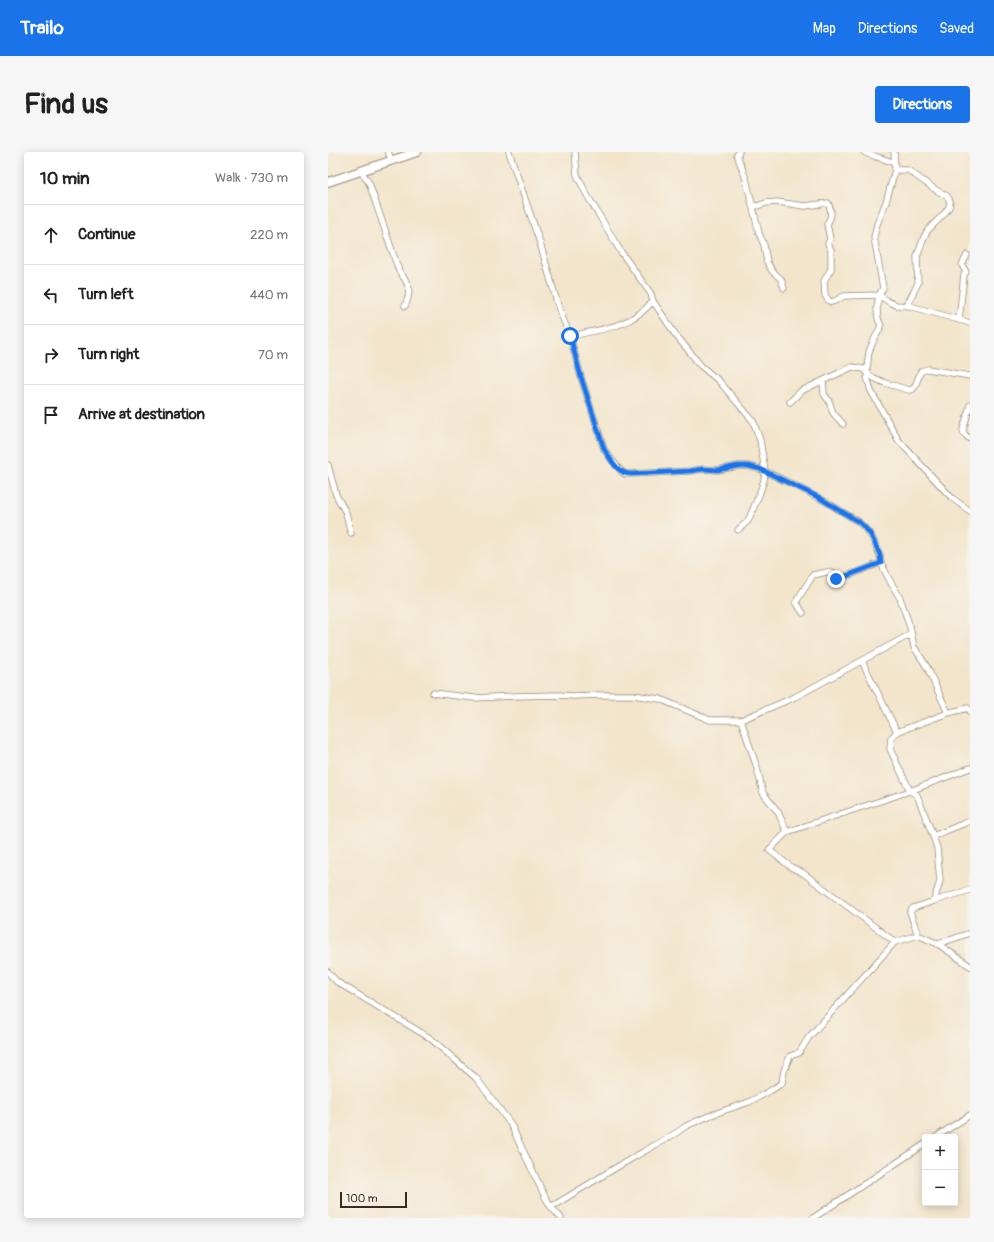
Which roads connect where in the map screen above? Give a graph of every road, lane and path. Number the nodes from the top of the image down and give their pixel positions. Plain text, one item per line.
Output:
1 (388, 152) edge
2 (416, 152) edge
3 (509, 152) edge
4 (574, 152) edge
5 (739, 152) edge
6 (864, 152) edge
7 (894, 152) edge
8 (392, 161) junction
9 (894, 163) junction
10 (895, 170) junction
11 (361, 171) junction
12 (328, 182) edge
13 (752, 205) junction
14 (967, 256) dead end
15 (784, 288) dead end
16 (879, 295) junction
17 (653, 301) junction
18 (907, 305) junction
19 (404, 306) dead end
20 (959, 320) junction
21 (970, 323) edge
22 (570, 336) junction
23 (867, 373) junction
24 (970, 376) edge
25 (823, 381) junction
26 (790, 402) dead end
27 (970, 405) edge
28 (843, 424) dead end
29 (970, 439) edge
30 (328, 465) edge
31 (765, 471) junction
32 (970, 511) edge
33 (738, 530) dead end
34 (351, 533) dead end
35 (881, 563) junction
36 (803, 613) dead end
37 (911, 634) junction
38 (862, 661) junction
39 (433, 693) dead end
40 (970, 711) edge
41 (948, 713) junction
42 (741, 720) junction
43 (897, 732) junction
44 (970, 768) edge
45 (910, 791) junction
46 (970, 821) edge
47 (788, 832) junction
48 (933, 836) junction
49 (970, 890) edge
50 (934, 901) junction
51 (970, 933) edge
52 (918, 935) junction
53 (895, 942) junction
54 (938, 944) junction
55 (970, 966) edge
56 (328, 972) edge
57 (970, 1115) edge
58 (941, 1134) edge
59 (922, 1146) edge
60 (551, 1207) junction
61 (561, 1218) edge
62 (813, 1218) edge

1 - 8 street
2 - 8 highway
3 - 22 street
4 - 17 street
5 - 13 street
6 - 9 street
7 - 9 street
8 - 11 highway
9 - 10 street
10 - 16 street
10 - 18 street
11 - 12 highway
11 - 19 street
13 - 15 street
13 - 16 street
14 - 20 street
16 - 18 street
16 - 23 street
17 - 22 street
17 - 31 street
18 - 20 street
20 - 21 street
22 - 31 street
23 - 24 street
23 - 25 street
23 - 32 street
25 - 26 street
25 - 28 street
27 - 29 street
30 - 34 street
31 - 33 street
31 - 35 street
35 - 36 street
35 - 37 street
37 - 38 street
37 - 41 street
38 - 42 street
38 - 43 street
39 - 42 street
40 - 41 street
41 - 43 street
42 - 47 street
43 - 45 street
44 - 45 street
45 - 47 street
45 - 48 street
46 - 48 street
47 - 53 street
48 - 50 street
49 - 50 street
50 - 52 street
51 - 54 street
52 - 53 street
52 - 54 street
53 - 60 street
54 - 55 street
56 - 60 street
57 - 58 street
59 - 62 street
60 - 61 street

